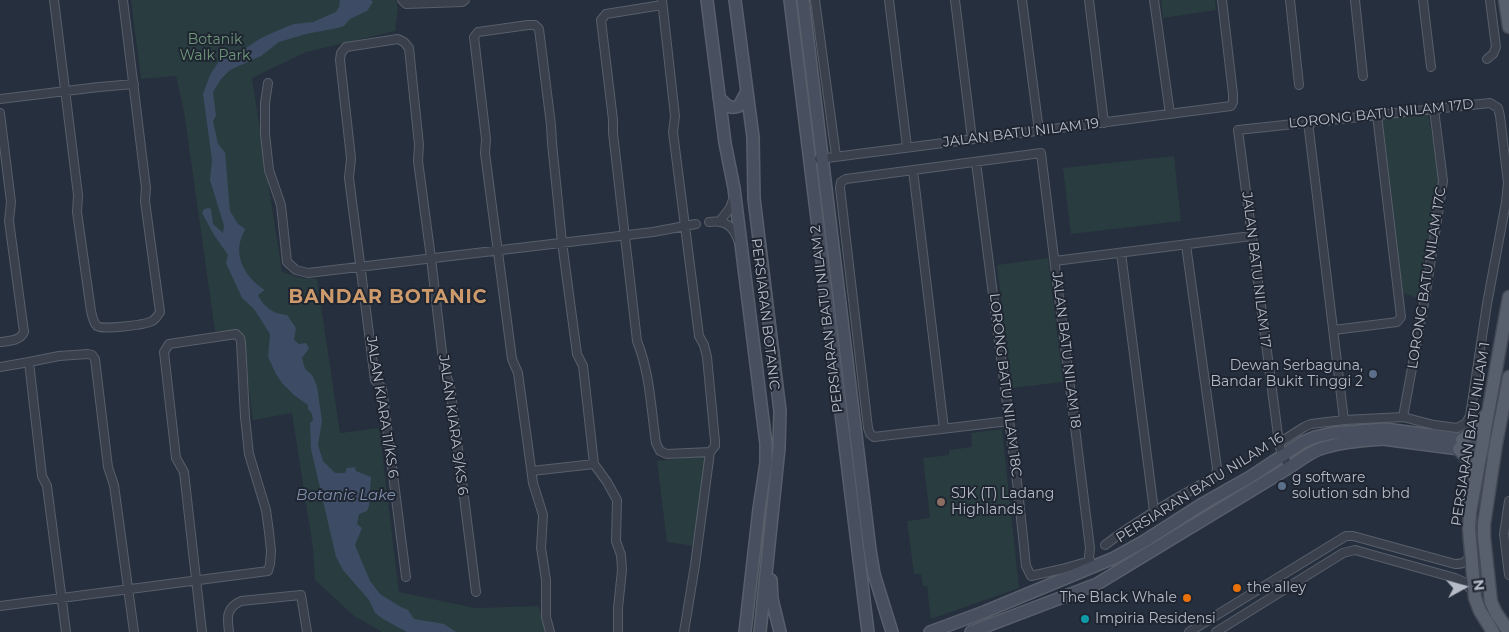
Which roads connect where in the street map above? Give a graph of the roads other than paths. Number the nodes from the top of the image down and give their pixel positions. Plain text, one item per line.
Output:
1 (54, 0) edge
2 (123, 0) edge
3 (402, 0) edge
4 (465, 0) edge
5 (707, 0) edge
6 (735, 0) edge
7 (790, 0) edge
8 (803, 0) edge
9 (815, 0) edge
10 (889, 0) edge
11 (954, 0) edge
12 (1022, 0) edge
13 (1089, 0) edge
14 (1154, 0) edge
15 (1222, 0) edge
16 (1290, 0) edge
17 (1355, 0) edge
18 (1423, 0) edge
19 (1490, 0) edge
20 (1506, 0) edge
21 (662, 2) edge
22 (1509, 27) edge
23 (398, 39) joint
24 (1487, 59) dead end
25 (1431, 67) dead end
26 (1363, 76) dead end
27 (268, 83) dead end
28 (134, 84) junction
29 (1299, 85) dead end
30 (66, 91) junction
31 (746, 93) junction
32 (719, 98) junction
33 (0, 100) edge
34 (1434, 109) junction
35 (0, 113) edge
36 (1170, 114) junction
37 (1377, 115) junction
38 (1308, 122) junction
39 (1104, 123) junction
40 (1238, 130) joint
41 (1039, 131) junction
42 (972, 139) junction
43 (907, 148) junction
44 (836, 156) junction
45 (822, 158) junction
46 (810, 160) junction
47 (976, 162) junction
48 (913, 170) junction
49 (734, 188) junction
50 (720, 221) junction
51 (709, 222) dead end
52 (696, 224) dead end
53 (684, 226) junction
54 (625, 235) junction
55 (1251, 236) junction
56 (562, 242) junction
57 (1186, 245) junction
58 (497, 250) junction
59 (742, 253) junction
60 (1121, 253) junction
61 (431, 258) junction
62 (1055, 261) junction
63 (362, 266) junction
64 (1509, 297) edge
65 (1507, 322) edge
66 (1334, 330) junction
67 (0, 342) edge
68 (29, 362) junction
69 (0, 367) edge
70 (1509, 377) edge
71 (1487, 413) junction
72 (1403, 417) junction
73 (1344, 420) junction
74 (1009, 421) junction
75 (944, 429) junction
76 (1278, 443) junction
77 (1461, 445) junction
78 (1482, 447) junction
79 (1495, 449) junction
80 (710, 452) junction
81 (1282, 455) junction
82 (853, 463) junction
83 (594, 464) junction
84 (1290, 467) junction
85 (532, 472) junction
86 (1476, 481) junction
87 (1509, 501) edge
88 (1154, 511) junction
89 (1105, 545) dead end
90 (1471, 552) junction
91 (769, 554) junction
92 (1094, 564) junction
93 (1509, 575) edge
94 (406, 577) dead end
95 (196, 580) junction
96 (128, 590) junction
97 (476, 592) dead end
98 (61, 598) junction
99 (1475, 598) junction
100 (0, 606) edge
101 (66, 632) edge
102 (134, 632) edge
103 (202, 632) edge
104 (229, 632) edge
105 (307, 632) edge
106 (550, 632) edge
107 (618, 632) edge
108 (684, 632) edge
109 (746, 632) edge
110 (760, 632) edge
111 (780, 632) edge
112 (868, 632) edge
113 (892, 632) edge
114 (930, 632) edge
115 (971, 632) edge
116 (1189, 632) edge
117 (1216, 632) edge
118 (1494, 632) edge
119 (1509, 632) edge

1 - 30 street
2 - 28 street
3 - 4 street
5 - 32 street, PERSIARAN BOTANIC
6 - 31 street, PERSIARAN BOTANIC
7 - 46 street, PERSIARAN BATU NILAM 2
8 - 45 street, PERSIARAN BATU NILAM 2
9 - 44 street
10 - 43 street
11 - 42 street
12 - 41 street
13 - 39 street
14 - 36 street
15 - 36 street, JALAN BATU NILAM 19
16 - 29 street
17 - 26 street
18 - 25 street
19 - 24 street
20 - 22 main road
21 - 53 street
21 - 54 street
23 - 61 street, JALAN KIARA 9/KS 6
23 - 63 street, JALAN KIARA 11/KS 6
27 - 63 street
28 - 30 street
28 - 30 street
30 - 33 street
31 - 32 street
31 - 91 street, PERSIARAN BOTANIC
32 - 49 street, PERSIARAN BOTANIC
34 - 37 street, LORONG BATU NILAM 17D
34 - 72 street, LORONG BATU NILAM 17C
34 - 72 street, LORONG BATU NILAM 17D
35 - 67 street
36 - 39 street, JALAN BATU NILAM 19
37 - 38 street, LORONG BATU NILAM 17D
37 - 66 street
38 - 40 street, LORONG BATU NILAM 17D
38 - 66 street
39 - 41 street, JALAN BATU NILAM 19
40 - 55 street, JALAN BATU NILAM 17
41 - 42 street, JALAN BATU NILAM 19
42 - 43 street, JALAN BATU NILAM 19
43 - 44 street, JALAN BATU NILAM 19
44 - 45 street, JALAN BATU NILAM 19
45 - 46 street, JALAN BATU NILAM 19
45 - 82 street, PERSIARAN BATU NILAM 2
46 - 82 street, PERSIARAN BATU NILAM 2
47 - 48 street
47 - 62 street, JALAN BATU NILAM 18
47 - 74 street, LORONG BATU NILAM 18C
48 - 75 street
48 - 75 street
49 - 50 street
49 - 59 street, PERSIARAN BOTANIC
50 - 51 street
50 - 59 street
52 - 53 street
53 - 54 street
53 - 80 street
54 - 56 street
54 - 80 street
55 - 57 street
55 - 76 street, JALAN BATU NILAM 17
56 - 58 street
56 - 58 street
56 - 83 street
57 - 60 street
57 - 88 street
58 - 61 street
58 - 85 street
59 - 109 street, PERSIARAN BOTANIC
60 - 62 street
60 - 88 street
61 - 63 street
61 - 97 street, JALAN KIARA 9/KS 6
62 - 92 street, JALAN BATU NILAM 18
63 - 94 street, JALAN KIARA 11/KS 6
64 - 65 main road, PERSIARAN BATU NILAM 1
65 - 71 main road, PERSIARAN BATU NILAM 1
66 - 73 street
68 - 69 street
68 - 96 street
68 - 98 street
70 - 79 main road, PERSIARAN BATU NILAM 1
71 - 77 main road
71 - 78 main road, PERSIARAN BATU NILAM 1
72 - 73 street
73 - 76 street
74 - 75 street
74 - 92 street, LORONG BATU NILAM 18C
76 - 81 street, JALAN BATU NILAM 17
77 - 78 street, PERSIARAN BATU NILAM 16
77 - 81 street, PERSIARAN BATU NILAM 16
77 - 84 street, PERSIARAN BATU NILAM 16
77 - 86 main road
78 - 79 street, PERSIARAN BATU NILAM 16
78 - 86 main road, PERSIARAN BATU NILAM 1
79 - 119 main road, PERSIARAN BATU NILAM 1
80 - 108 street
81 - 84 street, JALAN BATU NILAM 17
81 - 92 street, PERSIARAN BATU NILAM 16
82 - 112 street, PERSIARAN BATU NILAM 2
82 - 113 street, PERSIARAN BATU NILAM 2
83 - 85 street
83 - 107 street
84 - 115 street, PERSIARAN BATU NILAM 16
85 - 106 street
86 - 90 main road, PERSIARAN BATU NILAM 1
87 - 93 street
88 - 89 street
90 - 99 main road, PERSIARAN BATU NILAM 1
90 - 116 street
91 - 110 street, PERSIARAN BOTANIC
91 - 111 street
92 - 114 street, PERSIARAN BATU NILAM 16
95 - 95 street
95 - 96 street
95 - 103 street
96 - 98 street
96 - 102 street
98 - 100 street
98 - 101 street
99 - 117 street
99 - 118 main road, PERSIARAN BATU NILAM 1
104 - 105 street

